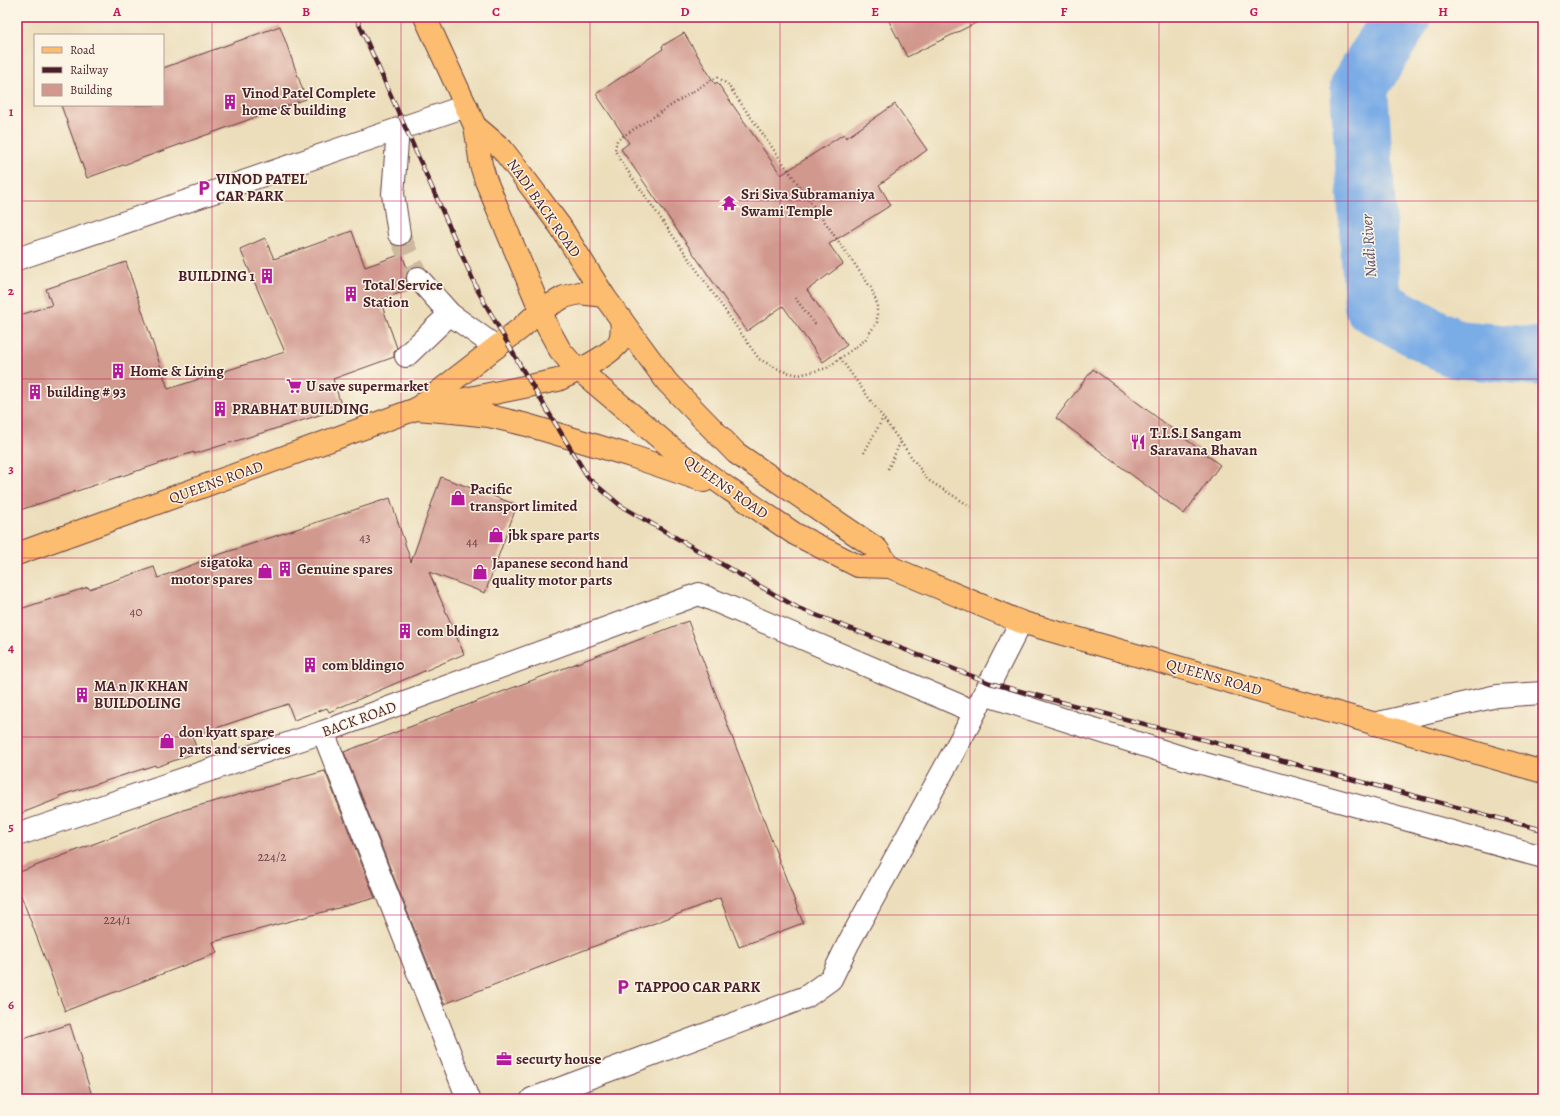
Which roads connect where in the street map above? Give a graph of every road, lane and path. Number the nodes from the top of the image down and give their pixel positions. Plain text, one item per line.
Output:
1 (425, 17) edge
2 (466, 106) junction
3 (475, 126) junction
4 (398, 129) junction
5 (399, 234) tunnel mouth
6 (17, 259) edge
7 (418, 278) tunnel mouth
8 (604, 296) junction
9 (795, 298) dead end
10 (541, 310) junction
11 (450, 314) junction
12 (621, 319) junction
13 (815, 324) dead end
14 (496, 347) junction
15 (406, 356) dead end
16 (840, 358) junction
17 (580, 371) junction
18 (416, 409) junction
19 (883, 418) junction
20 (900, 442) junction
21 (864, 453) dead end
22 (888, 469) dead end
23 (730, 490) junction
24 (974, 508) dead end
25 (17, 554) edge
26 (890, 567) junction
27 (1021, 622) junction
28 (1543, 693) edge
29 (979, 703) junction
30 (1374, 724) junction
31 (323, 732) junction
32 (1543, 772) edge
33 (17, 835) edge
34 (1543, 857) edge
35 (468, 1099) edge
36 (532, 1099) edge

1 - 2 main road, NADI BACK ROAD
2 - 3 main road, NADI BACK ROAD
2 - 4 street
3 - 8 main road, NADI BACK ROAD
3 - 10 main road, NADI BACK ROAD
4 - 5 street
4 - 6 street
7 - 11 street
8 - 10 main road, QUEENS ROAD
8 - 12 main road
9 - 13 path
10 - 14 main road, QUEENS ROAD
10 - 17 main road, QUEENS ROAD
11 - 14 street
11 - 15 street
12 - 17 main road, QUEENS ROAD
12 - 26 main road
14 - 18 main road, QUEENS ROAD
16 - 16 path
16 - 19 path
17 - 18 main road, QUEENS ROAD
17 - 23 main road, QUEENS ROAD
18 - 23 main road
18 - 25 main road, QUEENS ROAD
19 - 20 path
19 - 21 path
20 - 22 path
20 - 24 path
23 - 26 main road, QUEENS ROAD
26 - 27 main road, QUEENS ROAD
27 - 29 street
27 - 30 main road, QUEENS ROAD
28 - 30 street
29 - 31 street, BACK ROAD
29 - 34 street
29 - 36 street
30 - 32 main road, QUEENS ROAD
31 - 33 street, BACK ROAD
31 - 35 street

